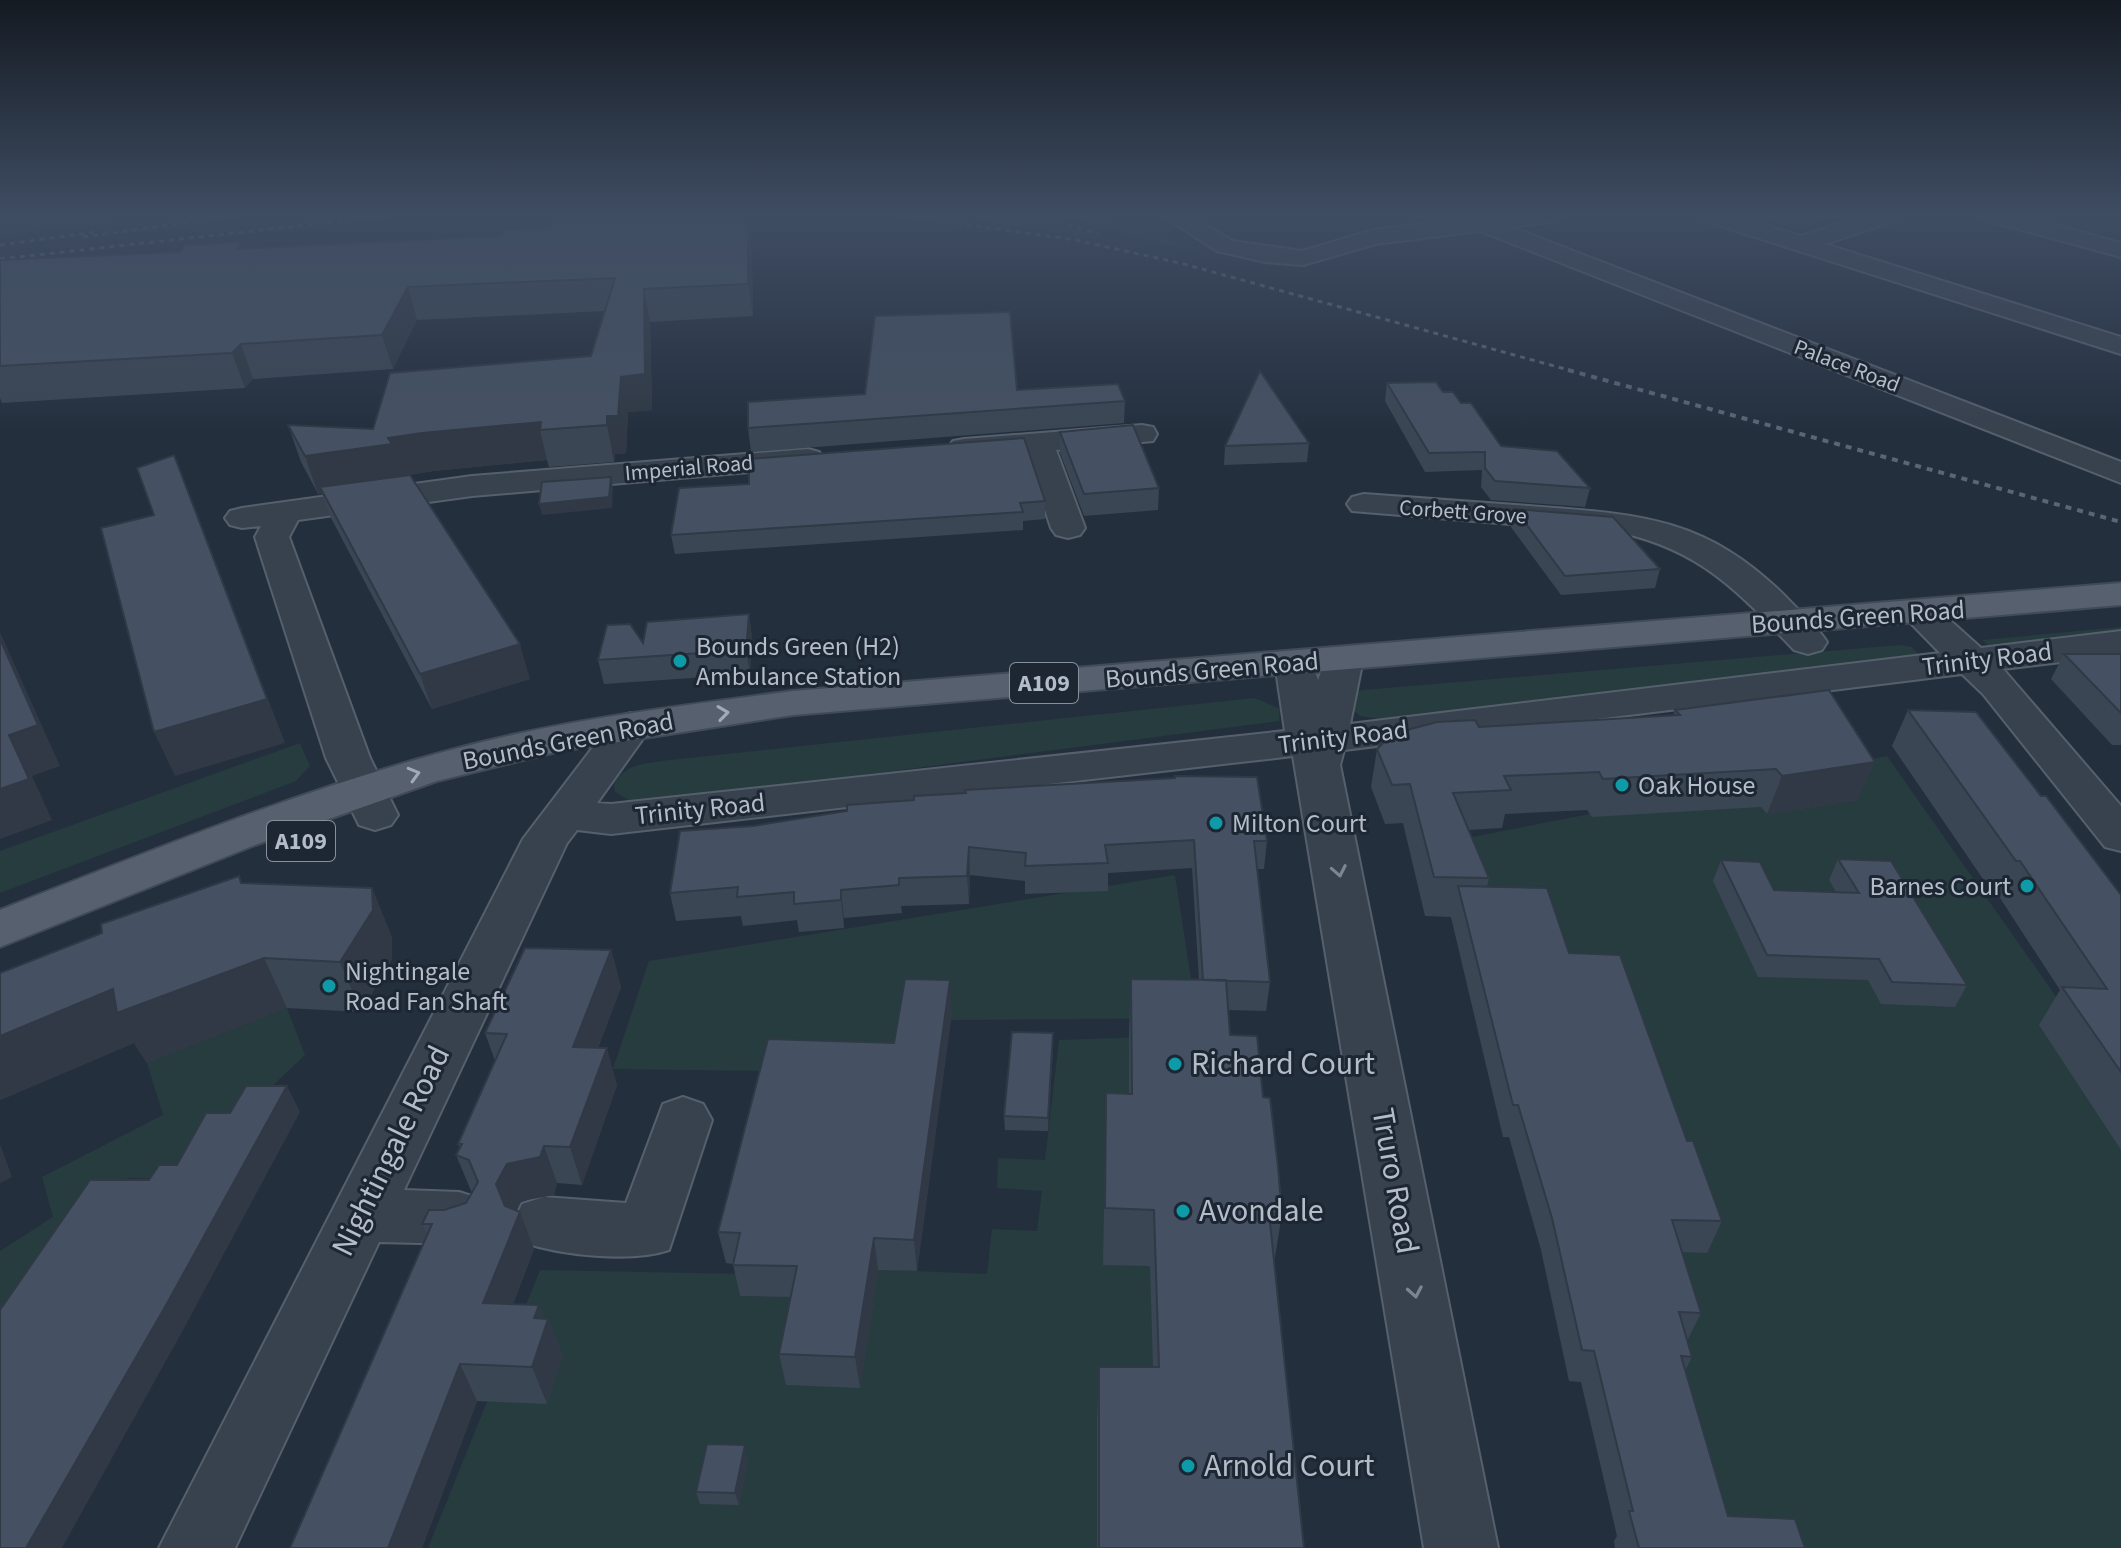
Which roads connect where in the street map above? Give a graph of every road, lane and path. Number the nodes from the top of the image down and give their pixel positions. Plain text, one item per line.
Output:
1 (1646, 287) edge
2 (1933, 287) edge
3 (2121, 346) edge
4 (1142, 434) dead end
5 (1038, 443) junction
6 (930, 450) edge
7 (838, 456) edge
8 (2121, 473) edge
9 (1364, 504) dead end
10 (285, 513) junction
11 (242, 518) dead end
12 (1068, 528) dead end
13 (2121, 594) edge
14 (2121, 617) edge
15 (1798, 632) junction
16 (1945, 636) junction
17 (2121, 643) edge
18 (1318, 673) junction
19 (621, 741) junction
20 (1322, 741) junction
21 (369, 803) junction
22 (565, 814) junction
23 (2121, 836) edge
24 (0, 929) edge
25 (0, 956) edge
26 (683, 1120) dead end
27 (361, 1215) junction
28 (459, 1218) edge
29 (544, 1223) dead end
30 (196, 1548) edge
31 (1461, 1548) edge

1 - 8 street, Palace Road
2 - 3 street
4 - 5 street
5 - 6 street
5 - 12 street
7 - 10 street, Imperial Road
9 - 15 street, Corbett Grove
10 - 11 street, Imperial Road
10 - 21 street
13 - 16 main road, Bounds Green Road / A109
14 - 16 main road, Bounds Green Road / A109
15 - 16 main road, Bounds Green Road / A109
15 - 18 main road, Bounds Green Road / A109
16 - 17 street, Trinity Road
16 - 20 street, Trinity Road
16 - 23 street
18 - 19 main road, Bounds Green Road / A109
18 - 20 street, Truro Road
19 - 21 main road, Bounds Green Road / A109
19 - 22 street, Nightingale Road
20 - 22 street, Trinity Road
20 -> 31 street, Truro Road
21 - 24 main road, Bounds Green Road / A109
21 - 25 main road, Bounds Green Road / A109
22 - 27 street, Nightingale Road
26 - 29 street
27 - 28 street
27 - 30 street, Nightingale Road

